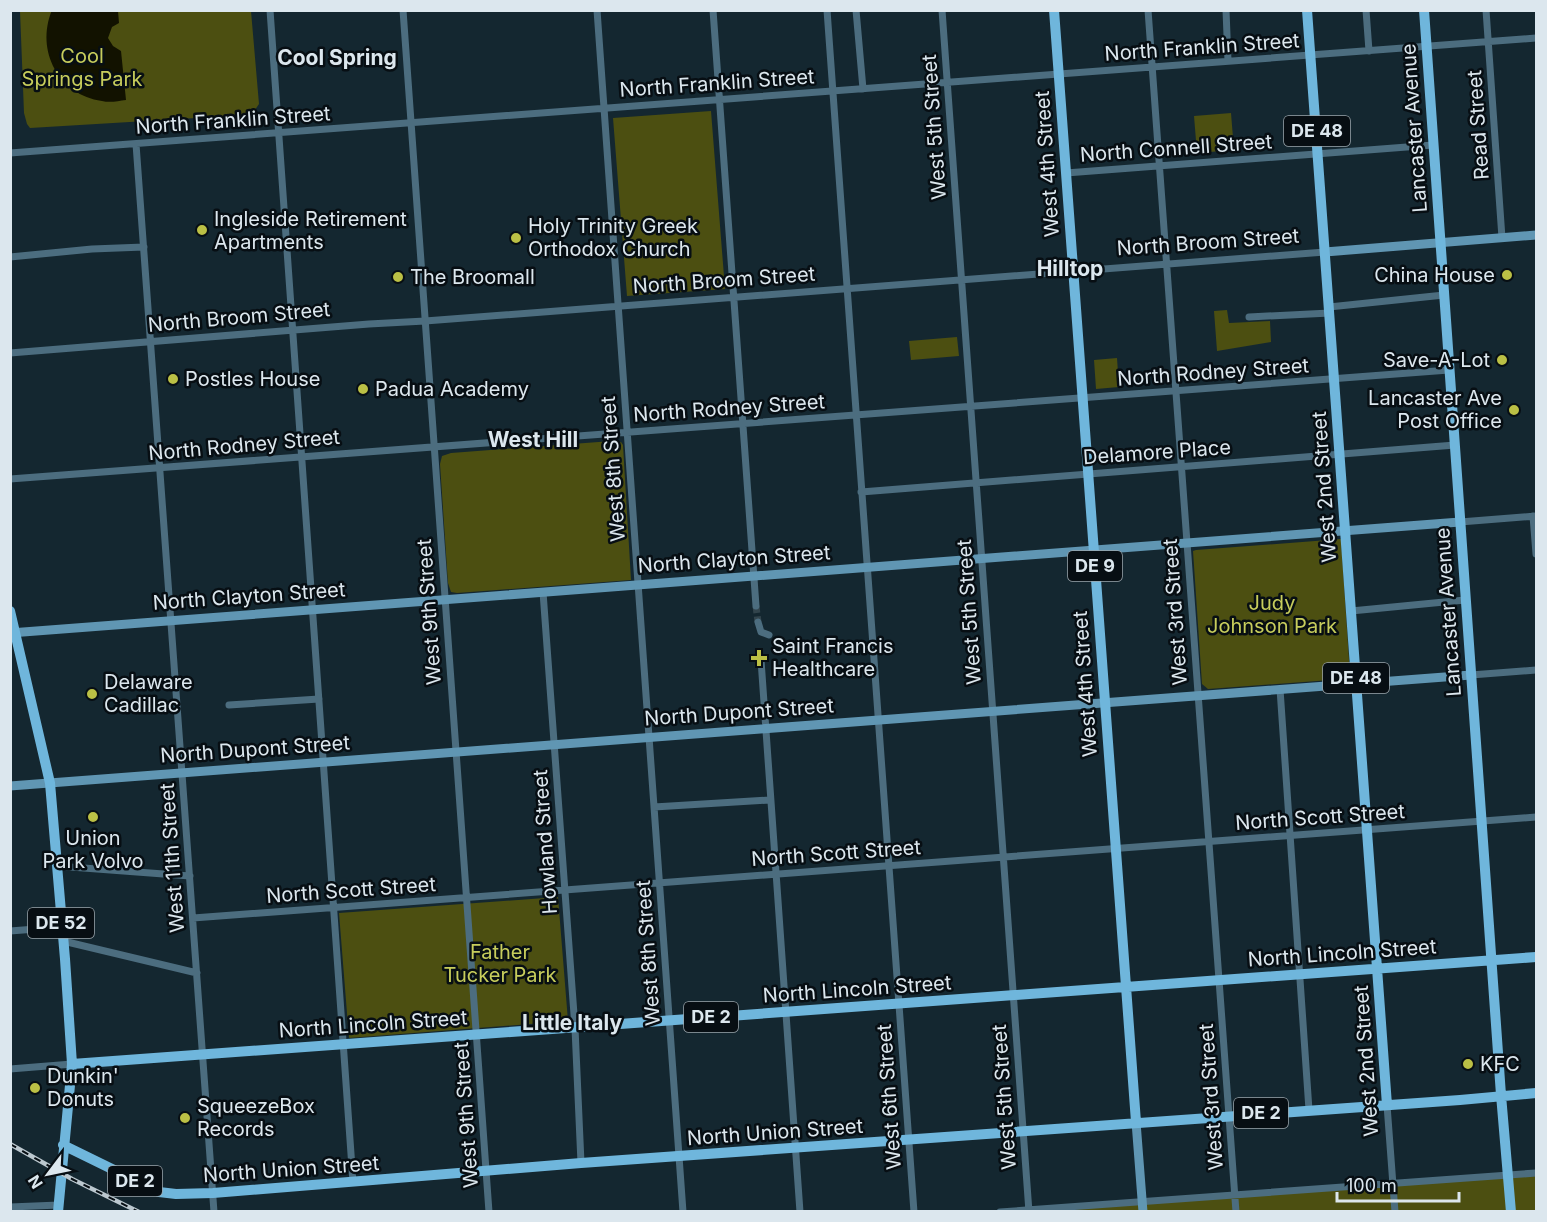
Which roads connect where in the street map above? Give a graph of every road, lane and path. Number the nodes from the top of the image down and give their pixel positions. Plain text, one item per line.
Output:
1 (270, 10) edge
2 (402, 10) edge
3 (597, 10) edge
4 (713, 10) edge
5 (827, 10) edge
6 (856, 10) edge
7 (942, 10) edge
8 (1054, 10) edge
9 (1148, 10) edge
10 (1226, 10) edge
11 (1307, 10) edge
12 (1366, 10) edge
13 (1424, 10) edge
14 (1486, 10) edge
15 (1536, 38) edge
16 (1488, 42) junction
17 (1426, 46) junction
18 (1369, 51) junction
19 (1311, 55) junction
20 (1228, 61) junction
21 (1152, 67) junction
22 (1058, 74) junction
23 (948, 82) junction
24 (863, 89) junction
25 (832, 91) junction
26 (720, 100) junction
27 (604, 108) junction
28 (411, 123) junction
29 (279, 133) junction
30 (136, 144) junction
31 (1433, 145) junction
32 (10, 153) edge
33 (1318, 154) junction
34 (1160, 166) junction
35 (1066, 173) junction
36 (1536, 235) edge
37 (1502, 238) junction
38 (1440, 243) junction
39 (144, 247) junction
40 (1325, 252) junction
41 (10, 256) edge
42 (1167, 264) junction
43 (1073, 271) junction
44 (962, 280) junction
45 (847, 288) junction
46 (1444, 295) junction
47 (734, 297) junction
48 (618, 306) junction
49 (1330, 310) junction
50 (1249, 317) dead end
51 (425, 321) junction
52 (293, 331) junction
53 (151, 342) junction
54 (10, 353) edge
55 (1449, 370) junction
56 (1335, 379) junction
57 (1176, 391) junction
58 (1082, 398) junction
59 (971, 407) junction
60 (856, 415) junction
61 (743, 424) junction
62 (627, 433) junction
63 (1455, 445) junction
64 (434, 447) junction
65 (1340, 454) junction
66 (302, 457) junction
67 (1181, 466) junction
68 (160, 468) junction
69 (1088, 474) junction
70 (10, 479) edge
71 (976, 483) junction
72 (861, 492) junction
73 (1535, 516) edge
74 (1460, 522) junction
75 (1346, 530) junction
76 (1187, 542) junction
77 (1094, 550) junction
78 (1536, 554) edge
79 (982, 558) junction
80 (867, 567) junction
81 (754, 576) junction
82 (638, 584) junction
83 (543, 592) junction
84 (445, 599) junction
85 (1466, 600) junction
86 (756, 606) tunnel mouth
87 (312, 609) junction
88 (10, 611) edge
89 (1351, 611) junction
90 (171, 620) junction
91 (758, 622) tunnel mouth
92 (13, 632) edge
93 (769, 635) dead end
94 (761, 660) dead end
95 (1536, 670) edge
96 (1471, 675) junction
97 (1356, 684) junction
98 (1280, 690) junction
99 (1198, 696) junction
100 (319, 699) junction
101 (1105, 703) junction
102 (229, 705) dead end
103 (993, 711) junction
104 (878, 720) junction
105 (765, 729) junction
106 (649, 737) junction
107 (555, 745) junction
108 (456, 752) junction
109 (323, 762) junction
110 (182, 773) junction
111 (50, 783) junction
112 (10, 786) edge
113 (770, 800) junction
114 (654, 807) junction
115 (1536, 817) edge
116 (1481, 821) junction
117 (1367, 830) junction
118 (1290, 836) junction
119 (1209, 842) junction
120 (1116, 849) junction
121 (1004, 857) junction
122 (57, 866) junction
123 (889, 866) junction
124 (776, 874) junction
125 (190, 876) junction
126 (659, 883) junction
127 (566, 890) junction
128 (466, 898) junction
129 (333, 908) junction
130 (193, 918) junction
131 (62, 927) junction
132 (10, 931) edge
133 (63, 941) junction
134 (1536, 957) edge
135 (1491, 960) junction
136 (1377, 969) junction
137 (197, 973) junction
138 (1300, 974) junction
139 (1219, 980) junction
140 (1126, 987) junction
141 (1014, 995) junction
142 (898, 1004) junction
143 (785, 1012) junction
144 (669, 1020) junction
145 (575, 1028) junction
146 (476, 1034) junction
147 (343, 1044) junction
148 (203, 1054) junction
149 (72, 1064) junction
150 (10, 1069) edge
151 (1536, 1093) edge
152 (1501, 1095) junction
153 (1387, 1105) junction
154 (1309, 1110) junction
155 (1229, 1116) junction
156 (1136, 1122) junction
157 (1023, 1130) junction
158 (908, 1139) junction
159 (63, 1145) junction
160 (795, 1148) junction
161 (679, 1157) junction
162 (581, 1163) junction
163 (486, 1172) junction
164 (1536, 1173) edge
165 (1508, 1175) junction
166 (353, 1182) junction
167 (1393, 1183) junction
168 (213, 1193) junction
169 (1234, 1195) junction
170 (1142, 1201) junction
171 (10, 1207) edge
172 (58, 1208) edge
173 (1029, 1210) edge
174 (214, 1212) edge
175 (489, 1212) edge
176 (683, 1212) edge
177 (800, 1212) edge
178 (914, 1212) edge
179 (1000, 1212) edge
180 (1143, 1212) edge
181 (1236, 1212) edge
182 (1395, 1212) edge
183 (1511, 1212) edge

1 - 29 street
2 - 28 street, West 9th Street
3 - 27 street, West 8th Street
4 - 26 street
5 - 25 street, West 6th Street
6 - 24 street
7 - 23 street, West 5th Street
8 - 22 main road, West 4th Street / DE 9
9 - 21 street, West 3rd Street
10 - 20 street
11 - 19 main road, West 2nd Street / DE 48
12 - 18 street
13 - 17 main road, Lancaster Avenue
14 - 16 street, Read Street
15 - 16 street, North Franklin Street
16 - 17 street, North Franklin Street
16 - 37 street, Read Street
17 - 18 street, North Franklin Street
17 - 31 main road, Lancaster Avenue
18 - 19 street, North Franklin Street
19 - 20 street, North Franklin Street
19 - 33 main road, West 2nd Street / DE 48
20 - 21 street, North Franklin Street
21 - 22 street, North Franklin Street
21 - 34 street, West 3rd Street
22 - 23 street, North Franklin Street
22 - 35 main road, West 4th Street / DE 9
23 - 24 street, North Franklin Street
23 - 44 street, West 5th Street
24 - 25 street, North Franklin Street
25 - 26 street, North Franklin Street
25 - 45 street, West 6th Street
26 - 27 street, North Franklin Street
26 - 47 street
27 - 28 street, North Franklin Street
27 - 48 street, West 8th Street
28 - 29 street, North Franklin Street
28 - 51 street, West 9th Street
29 - 30 street, North Franklin Street
29 - 52 street
30 - 32 street, North Franklin Street
30 - 39 street, West 11th Street
31 - 33 street, North Connell Street
31 - 38 main road, Lancaster Avenue
33 - 34 street, North Connell Street
33 - 40 main road, West 2nd Street / DE 48
34 - 35 street, North Connell Street
34 - 42 street, West 3rd Street
35 - 43 main road, West 4th Street / DE 9
36 - 37 street, North Broom Street
37 - 38 street, North Broom Street
38 - 40 street, North Broom Street
38 - 46 main road, Lancaster Avenue
39 - 41 street
39 - 53 street, West 11th Street
40 - 42 street, North Broom Street
40 - 49 main road, West 2nd Street / DE 48
42 - 43 street, North Broom Street
42 - 57 street, West 3rd Street
43 - 44 street, North Broom Street
43 - 58 main road, West 4th Street / DE 9
44 - 45 street, North Broom Street
44 - 59 street, West 5th Street
45 - 47 street, North Broom Street
45 - 60 street, West 6th Street
46 - 49 street
46 - 55 main road, Lancaster Avenue
47 - 48 street, North Broom Street
47 - 61 street
48 - 51 street, North Broom Street
48 - 62 street, West 8th Street
49 - 50 street
49 - 56 main road, West 2nd Street / DE 48
51 - 52 street, North Broom Street
51 - 64 street, West 9th Street
52 - 53 street, North Broom Street
52 - 66 street
53 - 54 street, North Broom Street
53 - 68 street, West 11th Street
55 - 56 street, North Rodney Street
55 - 63 main road, Lancaster Avenue
56 - 57 street, North Rodney Street
56 - 65 main road, West 2nd Street / DE 48
57 - 58 street, North Rodney Street
57 - 67 street, West 3rd Street
58 - 59 street, North Rodney Street
58 - 69 main road, West 4th Street / DE 9
59 - 60 street, North Rodney Street
59 - 71 street, West 5th Street
60 - 61 street, North Rodney Street
60 - 72 street, West 6th Street
61 - 62 street, North Rodney Street
61 - 81 street
62 - 64 street, North Rodney Street
62 - 82 street, West 8th Street
63 - 65 street, Delamore Place
63 - 74 main road, Lancaster Avenue
64 - 66 street, North Rodney Street
64 - 84 street, West 9th Street
65 - 67 street, Delamore Place
65 - 75 main road, West 2nd Street / DE 48
66 - 68 street, North Rodney Street
66 - 87 street
67 - 69 street, Delamore Place
67 - 76 street, West 3rd Street
68 - 70 street, North Rodney Street
68 - 90 street, West 11th Street
69 - 71 street, Delamore Place
69 - 77 main road, West 4th Street / DE 9
71 - 72 street, Delamore Place
71 - 79 street, West 5th Street
72 - 80 street, West 6th Street
73 - 74 street
73 - 78 street
74 - 75 street, North Clayton Street
74 - 85 main road, Lancaster Avenue
75 - 76 street, North Clayton Street
75 - 89 main road, West 2nd Street / DE 48
76 - 77 street, North Clayton Street
76 - 99 street, West 3rd Street
77 - 79 street, North Clayton Street
77 - 101 main road, West 4th Street / DE 9
79 - 80 street, North Clayton Street
79 - 103 street, West 5th Street
80 - 81 street, North Clayton Street
80 - 104 street, West 6th Street
81 - 82 street, North Clayton Street
81 - 86 street
82 - 83 street, North Clayton Street
82 - 106 street, West 8th Street
83 - 84 street, North Clayton Street
83 - 107 street, Howland Street
84 - 87 street, North Clayton Street
84 - 108 street, West 9th Street
85 - 89 street
85 - 96 main road, Lancaster Avenue
87 - 90 street, North Clayton Street
87 - 100 street
88 - 92 main road, DE 52
89 - 97 main road, West 2nd Street / DE 48
90 - 92 street, North Clayton Street
90 - 110 street, West 11th Street
91 - 93 street
92 - 111 main road, DE 52
94 - 105 street
95 - 96 street
96 - 97 street, North Dupont Street
96 - 116 main road, Lancaster Avenue
97 - 98 street, North Dupont Street
97 - 117 main road, West 2nd Street / DE 48
98 - 99 street, North Dupont Street
98 - 118 street
99 - 101 street, North Dupont Street
99 - 119 street, West 3rd Street
100 - 102 street
100 - 109 street
101 - 103 street, North Dupont Street
101 - 120 main road, West 4th Street / DE 9
103 - 104 street, North Dupont Street
103 - 121 street, West 5th Street
104 - 105 street, North Dupont Street
104 - 123 street, West 6th Street
105 - 106 street, North Dupont Street
105 - 113 street
106 - 107 street, North Dupont Street
106 - 114 street, West 8th Street
107 - 108 street, North Dupont Street
107 - 127 street, Howland Street
108 - 109 street, North Dupont Street
108 - 128 street, West 9th Street
109 - 110 street, North Dupont Street
109 - 129 street
110 - 111 street, North Dupont Street
110 - 125 street, West 11th Street
111 - 112 street, North Dupont Street
111 - 122 main road, DE 52
113 - 114 street
113 - 124 street
114 - 126 street, West 8th Street
115 - 116 street, North Scott Street
116 - 117 street, North Scott Street
116 - 135 main road, Lancaster Avenue
117 - 118 street, North Scott Street
117 - 136 main road, West 2nd Street / DE 48
118 - 119 street, North Scott Street
118 - 138 street
119 - 120 street, North Scott Street
119 - 139 street, West 3rd Street
120 - 121 street, North Scott Street
120 - 140 main road, West 4th Street / DE 9
121 - 123 street, North Scott Street
121 - 141 street, West 5th Street
122 - 125 street
122 - 131 main road, DE 52
123 - 124 street, North Scott Street
123 - 142 street, West 6th Street
124 - 126 street, North Scott Street
124 - 143 street
125 - 130 street, West 11th Street
126 - 127 street, North Scott Street
126 - 144 street, West 8th Street
127 - 128 street, North Scott Street
127 - 145 street, Howland Street
128 - 129 street, North Scott Street
128 - 146 street, West 9th Street
129 - 130 street, North Scott Street
129 - 147 street
130 - 137 street, West 11th Street
131 - 132 street
131 - 133 main road, DE 52
133 - 137 street
133 - 149 main road, DE 52
134 - 135 main road, DE 2
135 - 136 main road, North Lincoln Street / DE 2
135 - 152 main road, Lancaster Avenue
136 - 138 main road, North Lincoln Street / DE 2
136 - 153 main road, West 2nd Street / DE 48
137 - 148 street, West 11th Street
138 - 139 main road, North Lincoln Street / DE 2
138 - 154 street
139 - 140 main road, North Lincoln Street / DE 2
139 - 155 street, West 3rd Street
140 - 141 main road, North Lincoln Street / DE 2
140 - 156 main road, West 4th Street / DE 9
141 - 142 main road, North Lincoln Street / DE 2
141 - 157 street, West 5th Street
142 - 143 main road, North Lincoln Street / DE 2
142 - 158 street, West 6th Street
143 - 144 main road, North Lincoln Street / DE 2
143 - 160 street
144 - 145 main road, North Lincoln Street / DE 2
144 - 161 street, West 8th Street
145 - 146 main road, North Lincoln Street / DE 2
145 - 162 street, Howland Street
146 - 147 main road, North Lincoln Street / DE 2
146 - 163 street, West 9th Street
147 - 148 main road, North Lincoln Street / DE 2
147 - 166 street
148 - 149 main road, North Lincoln Street / DE 2
148 - 168 street, West 11th Street
149 - 150 street, North Lincoln Street
149 - 159 main road, DE 52
151 - 152 main road, DE 2
152 - 153 main road, North Union Street / DE 2
152 - 165 main road, Lancaster Avenue
153 - 154 main road, North Union Street / DE 2
153 - 167 street, West 2nd Street
154 - 155 main road, North Union Street / DE 2
155 - 156 main road, North Union Street / DE 2
155 - 169 street, West 3rd Street
156 - 157 main road, North Union Street / DE 2
156 - 170 street, West 4th Street
157 - 158 main road, North Union Street / DE 2
157 - 173 street, West 5th Street
158 - 160 main road, North Union Street / DE 2
158 - 178 street, West 6th Street
159 - 168 main road, North Union Street / DE 2
159 - 172 main road, DE 52
160 - 161 main road, North Union Street / DE 2
160 - 177 street
161 - 162 main road, North Union Street / DE 2
161 - 176 street, West 8th Street
162 - 163 main road, North Union Street / DE 2
163 - 166 main road, North Union Street / DE 2
163 - 175 street, West 9th Street
164 - 165 street
165 - 167 street
165 - 183 main road, Lancaster Avenue
166 - 168 main road, North Union Street / DE 2
167 - 169 street
167 - 182 street, West 2nd Street
168 - 174 street, West 11th Street
169 - 170 street
169 - 181 street, West 3rd Street
170 - 173 street
170 - 180 street, West 4th Street
171 - 172 street
173 - 179 street

